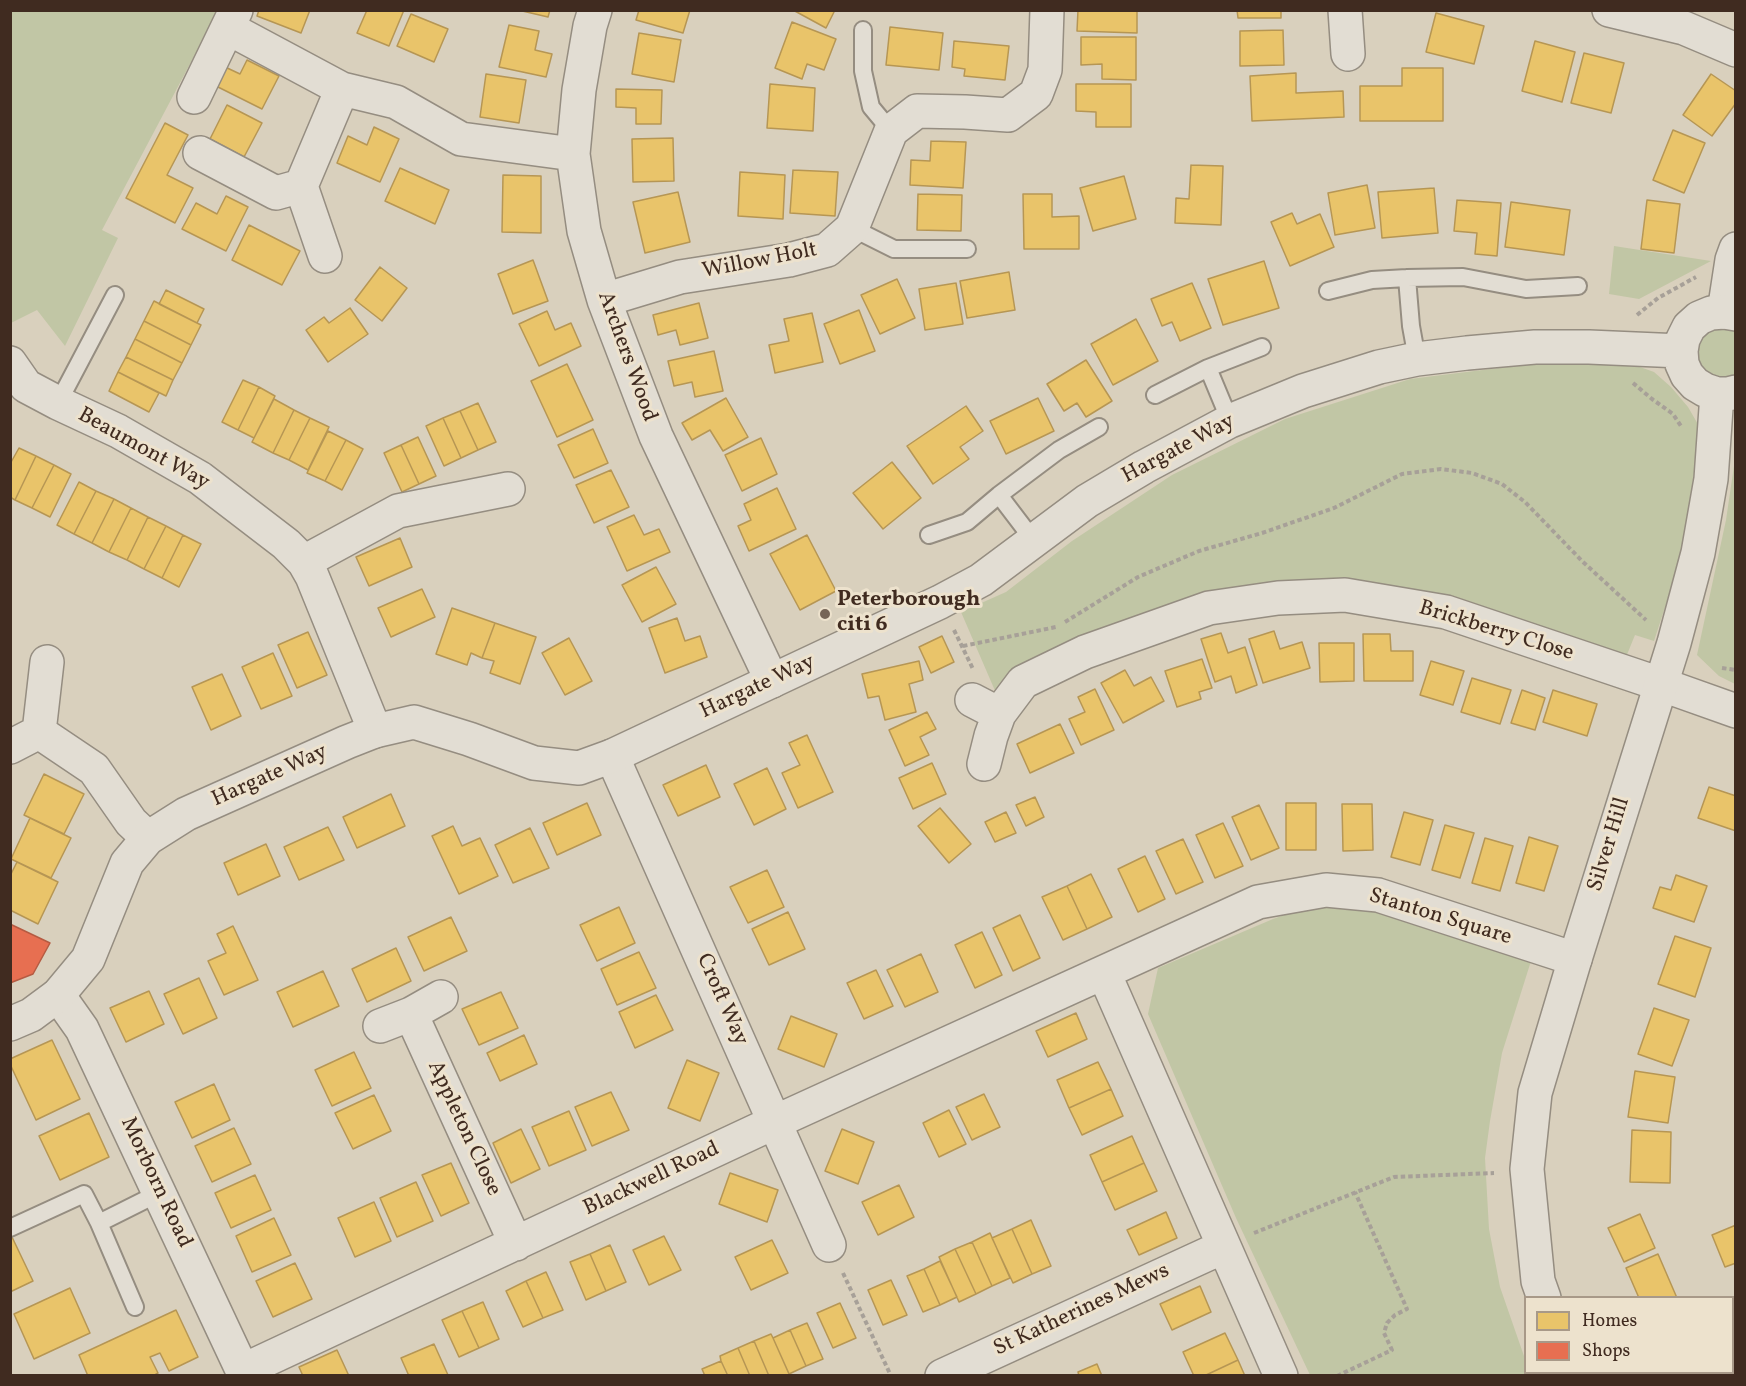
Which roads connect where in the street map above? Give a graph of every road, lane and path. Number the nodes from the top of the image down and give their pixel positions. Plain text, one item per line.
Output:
1 (595, 10) edge
2 (1047, 10) edge
3 (1345, 10) edge
4 (1612, 11) edge
5 (232, 19) edge
6 (863, 30) dead end
7 (1736, 50) edge
8 (1348, 54) dead end
9 (342, 89) junction
10 (194, 97) dead end
11 (891, 131) junction
12 (200, 153) dead end
13 (573, 154) junction
14 (302, 186) junction
15 (852, 228) junction
16 (967, 249) dead end
17 (1736, 249) edge
18 (325, 256) dead end
19 (1700, 275) dead end
20 (1407, 278) junction
21 (1578, 286) dead end
22 (1328, 291) dead end
23 (115, 295) dead end
24 (604, 300) junction
25 (1730, 313) edge
26 (1626, 315) dead end
27 (1262, 347) dead end
28 (1681, 351) junction
29 (1417, 359) junction
30 (10, 363) edge
31 (1208, 368) junction
32 (1726, 393) edge
33 (1155, 395) dead end
34 (58, 404) junction
35 (1230, 421) junction
36 (1099, 427) dead end
37 (508, 489) dead end
38 (999, 495) junction
39 (929, 535) dead end
40 (1034, 541) junction
41 (304, 562) junction
42 (939, 602) junction
43 (47, 662) dead end
44 (772, 681) junction
45 (1660, 684) junction
46 (987, 708) junction
47 (1736, 711) edge
48 (375, 731) junction
49 (39, 732) junction
50 (10, 747) edge
51 (612, 756) junction
52 (984, 764) dead end
53 (148, 838) junction
54 (1575, 959) junction
55 (1104, 973) junction
56 (1062, 992) joint
57 (58, 995) junction
58 (441, 998) dead end
59 (411, 1014) junction
60 (10, 1024) edge
61 (380, 1026) dead end
62 (775, 1122) junction
63 (1527, 1169) junction
64 (1355, 1192) junction
65 (159, 1193) junction
66 (99, 1223) junction
67 (11, 1225) edge
68 (516, 1244) junction
69 (830, 1245) joint
70 (1223, 1247) junction
71 (1543, 1296) edge
72 (135, 1307) dead end
73 (244, 1373) edge
74 (891, 1376) edge
75 (942, 1376) edge
76 (1281, 1376) edge
77 (1337, 1376) edge

1 - 13 street, Archers Wood
2 - 11 street
3 - 8 street
4 - 7 street
5 - 9 street
5 - 10 street
6 - 11 lane
9 - 13 street
9 - 14 street
11 - 15 street, Willow Holt
12 - 14 street
13 - 24 street, Archers Wood
14 - 18 street
15 - 16 lane
15 - 24 street, Willow Holt
17 - 25 street
19 - 26 path
20 - 21 lane
20 - 22 lane
20 - 29 lane
23 - 34 lane
24 - 44 street, Archers Wood
25 - 28 street
27 - 31 lane
28 - 29 street, Hargate Way
28 - 32 street
29 - 35 street, Hargate Way
30 - 34 street, Beaumont Way
31 - 33 lane
31 - 35 lane
32 - 45 street, Silver Hill
34 - 41 street, Beaumont Way
35 - 40 street, Hargate Way
36 - 38 lane
37 - 41 street
38 - 39 lane
38 - 40 lane
40 - 42 street, Hargate Way
41 - 48 street, Beaumont Way
42 - 44 street, Hargate Way
42 - 46 path
43 - 49 street
44 - 51 street, Hargate Way
45 - 46 street, Brickberry Close
45 - 47 street, Brickberry Close
45 - 54 street, Silver Hill
46 - 52 street, Brickberry Close
48 - 51 street, Hargate Way
48 - 53 street, Hargate Way
49 - 50 street
49 - 53 street
51 - 62 street, Croft Way
53 - 57 street, Hargate Way
54 - 55 street, Stanton Square
54 - 63 street, Silver Hill
55 - 56 street, Stanton Square
55 - 70 street
56 - 62 street, Blackwell Road
57 - 60 street, Hargate Way
57 - 65 street, Morborn Road
58 - 59 street
59 - 61 street
59 - 68 street, Appleton Close
62 - 68 street, Blackwell Road
62 - 69 street, Croft Way
63 - 64 path
63 - 71 street, Silver Hill
64 - 70 path
64 - 77 path
65 - 66 lane
65 - 73 street, Morborn Road
66 - 67 lane
66 - 72 lane
68 - 73 street, Blackwell Road
69 - 74 path
70 - 75 street, St Katherines Mews
70 - 76 street

